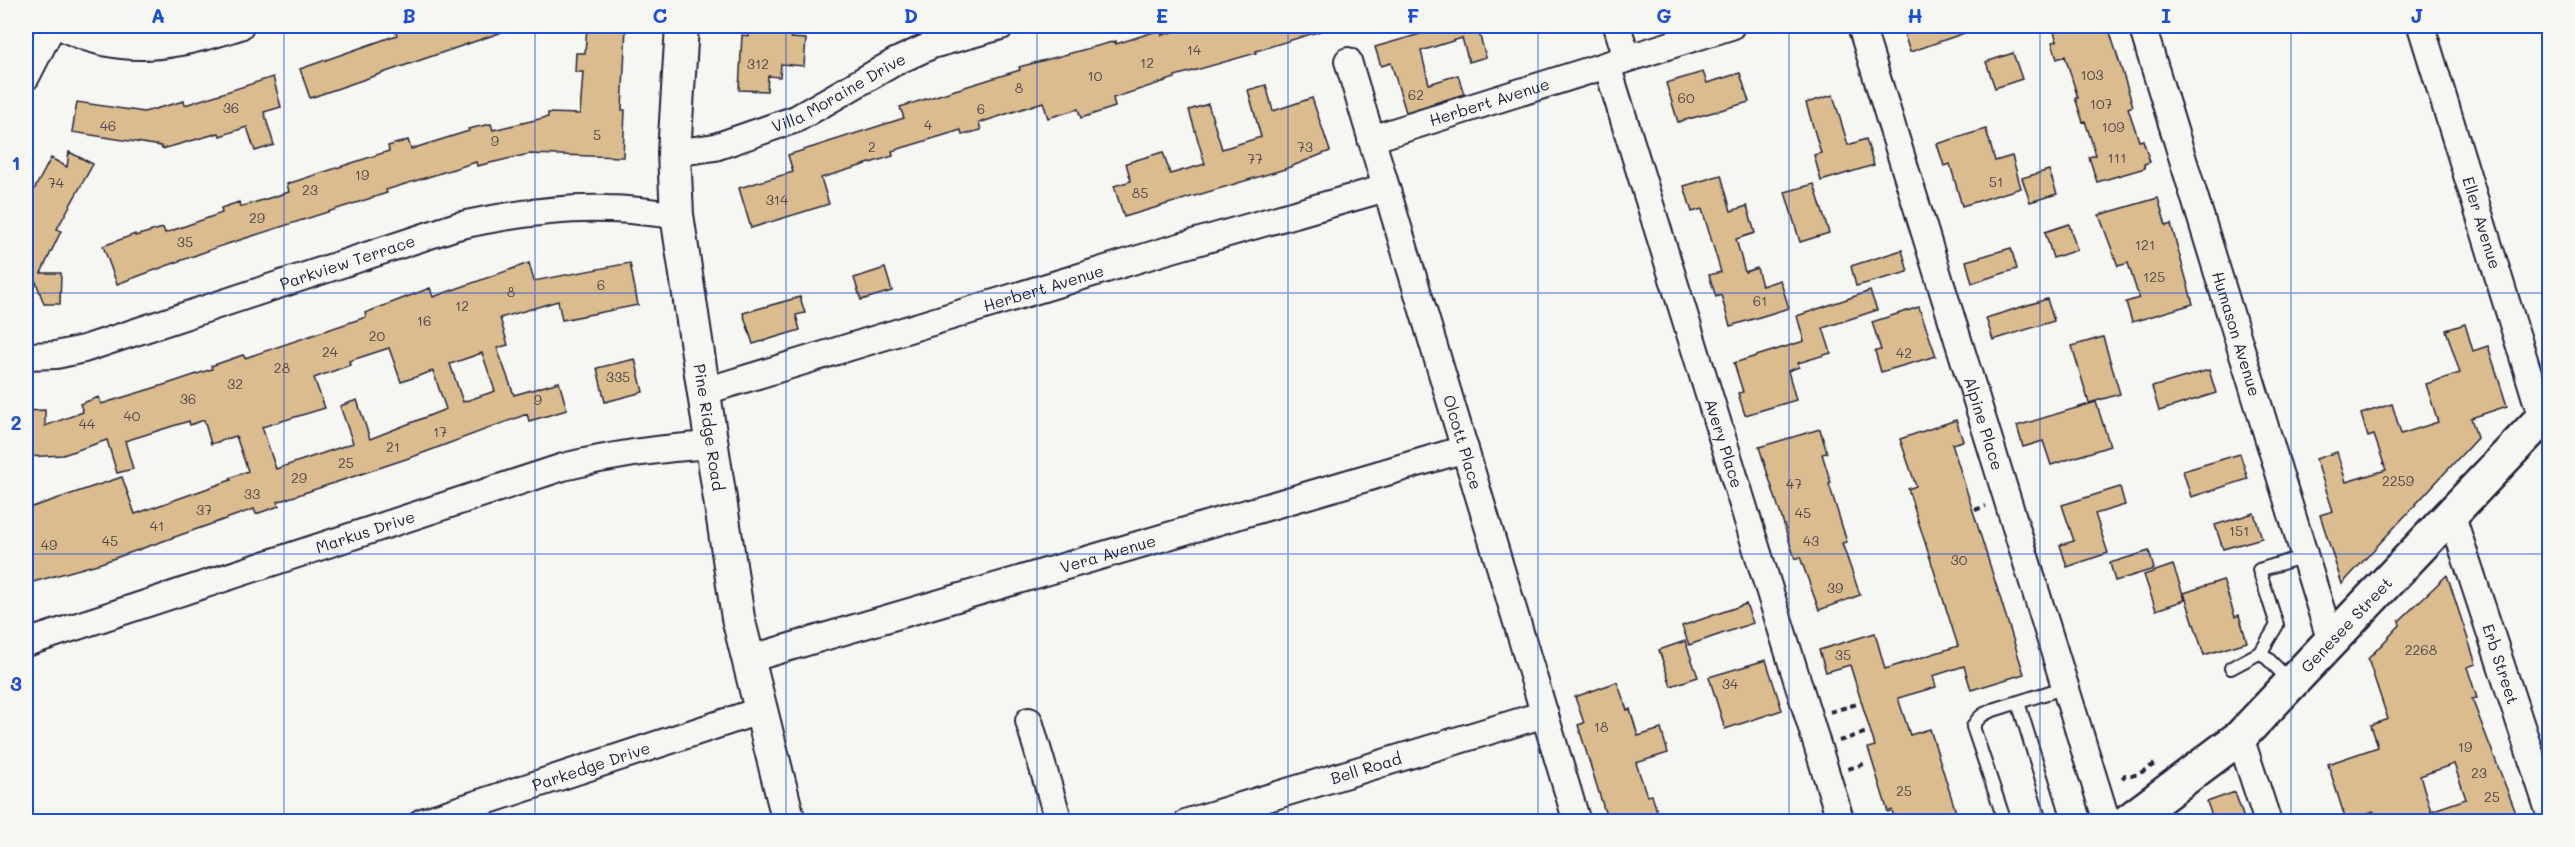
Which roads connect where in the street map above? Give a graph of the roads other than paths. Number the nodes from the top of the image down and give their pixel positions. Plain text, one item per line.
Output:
1 (52, 26) edge
2 (60, 26) edge
3 (240, 26) edge
4 (682, 26) edge
5 (1001, 26) edge
6 (1617, 26) edge
7 (1731, 26) edge
8 (1861, 26) edge
9 (2142, 26) edge
10 (2421, 26) edge
11 (960, 31) edge
12 (1348, 61) dead end
13 (1617, 62) junction
14 (26, 78) edge
15 (1371, 139) junction
16 (674, 153) junction
17 (1386, 188) junction
18 (677, 215) junction
19 (26, 356) edge
20 (702, 392) junction
21 (2546, 414) edge
22 (711, 445) junction
23 (1465, 449) junction
24 (2451, 513) junction
25 (2304, 556) junction
26 (2331, 642) junction
27 (26, 643) edge
28 (2261, 652) junction
29 (749, 659) junction
30 (2231, 668) dead end
31 (2291, 683) junction
32 (2066, 687) junction
33 (2018, 702) junction
34 (762, 710) junction
35 (1545, 714) junction
36 (1029, 721) dead end
37 (2240, 737) junction
38 (2550, 814) edge
39 (422, 822) edge
40 (789, 822) edge
41 (1059, 822) edge
42 (1188, 822) edge
43 (1577, 822) edge
44 (1841, 822) edge
45 (2005, 822) edge
46 (2055, 822) edge
47 (2107, 822) edge
48 (2127, 822) edge
49 (2268, 822) edge

1 - 14 street
2 - 3 street
4 - 16 street, Pine Ridge Road
5 - 11 street, Villa Moraine Drive
6 - 13 street, Avery Place
7 - 13 street, Herbert Avenue
8 - 32 street, Alpine Place
9 - 25 street, Humason Avenue
10 - 21 street, Eller Avenue
11 - 16 street, Villa Moraine Drive
12 - 15 street, Olcott Place
13 - 15 street, Herbert Avenue
13 - 44 street, Avery Place
15 - 17 street, Olcott Place
16 - 18 street, Pine Ridge Road
17 - 20 street, Herbert Avenue
17 - 23 street, Olcott Place
18 - 19 street, Parkview Terrace
18 - 20 street, Pine Ridge Road
20 - 22 street, Pine Ridge Road
21 - 24 main road, Genesee Street
22 - 27 street, Markus Drive
22 - 29 street, Pine Ridge Road
23 - 29 street, Vera Avenue
23 - 35 street, Olcott Place
24 - 26 main road, Genesee Street
24 - 38 street, Erb Street
25 - 26 street, Humason Avenue
25 - 28 lane
26 - 31 main road, Genesee Street
28 - 30 lane
28 - 31 lane
29 - 34 street, Pine Ridge Road
31 - 37 main road, Genesee Street
32 - 33 lane
32 - 47 street, Alpine Place
33 - 45 lane
33 - 46 lane
34 - 39 street, Parkedge Drive
34 - 40 street, Pine Ridge Road
35 - 42 street, Bell Road
35 - 43 street, Olcott Place
36 - 41 street
37 - 48 main road, Genesee Street
37 - 49 street

